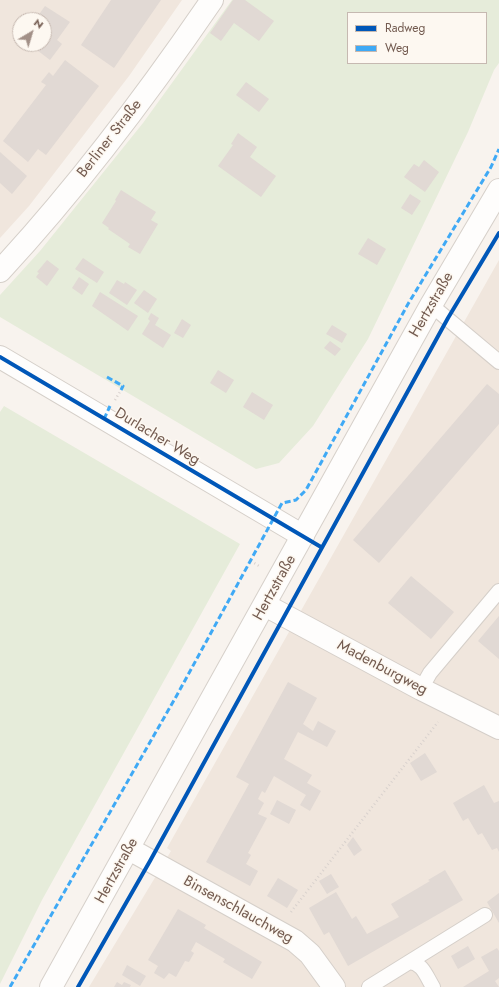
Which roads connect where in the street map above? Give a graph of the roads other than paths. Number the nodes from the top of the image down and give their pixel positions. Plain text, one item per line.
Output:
1 (212, 0) edge
2 (499, 190) edge
3 (0, 272) edge
4 (431, 305) junction
5 (0, 357) edge
6 (499, 362) edge
7 (303, 536) junction
8 (499, 591) edge
9 (265, 605) junction
10 (421, 689) junction
11 (499, 728) edge
12 (129, 849) junction
13 (485, 915) dead end
14 (409, 962) junction
15 (51, 987) edge
16 (334, 987) edge
17 (369, 987) edge
18 (433, 987) edge

1 - 3 street, Berliner Straße
2 - 4 street, Hertzstraße
4 - 6 lane
4 - 7 street, Hertzstraße
5 - 7 street, Durlacher Weg
7 - 9 street, Hertzstraße
8 - 10 lane
9 - 10 street, Madenburgweg
9 - 12 street, Hertzstraße
10 - 11 street, Madenburgweg
12 - 15 street, Hertzstraße
12 - 16 street, Binsenschlauchweg
13 - 14 lane
14 - 17 lane
14 - 18 lane

